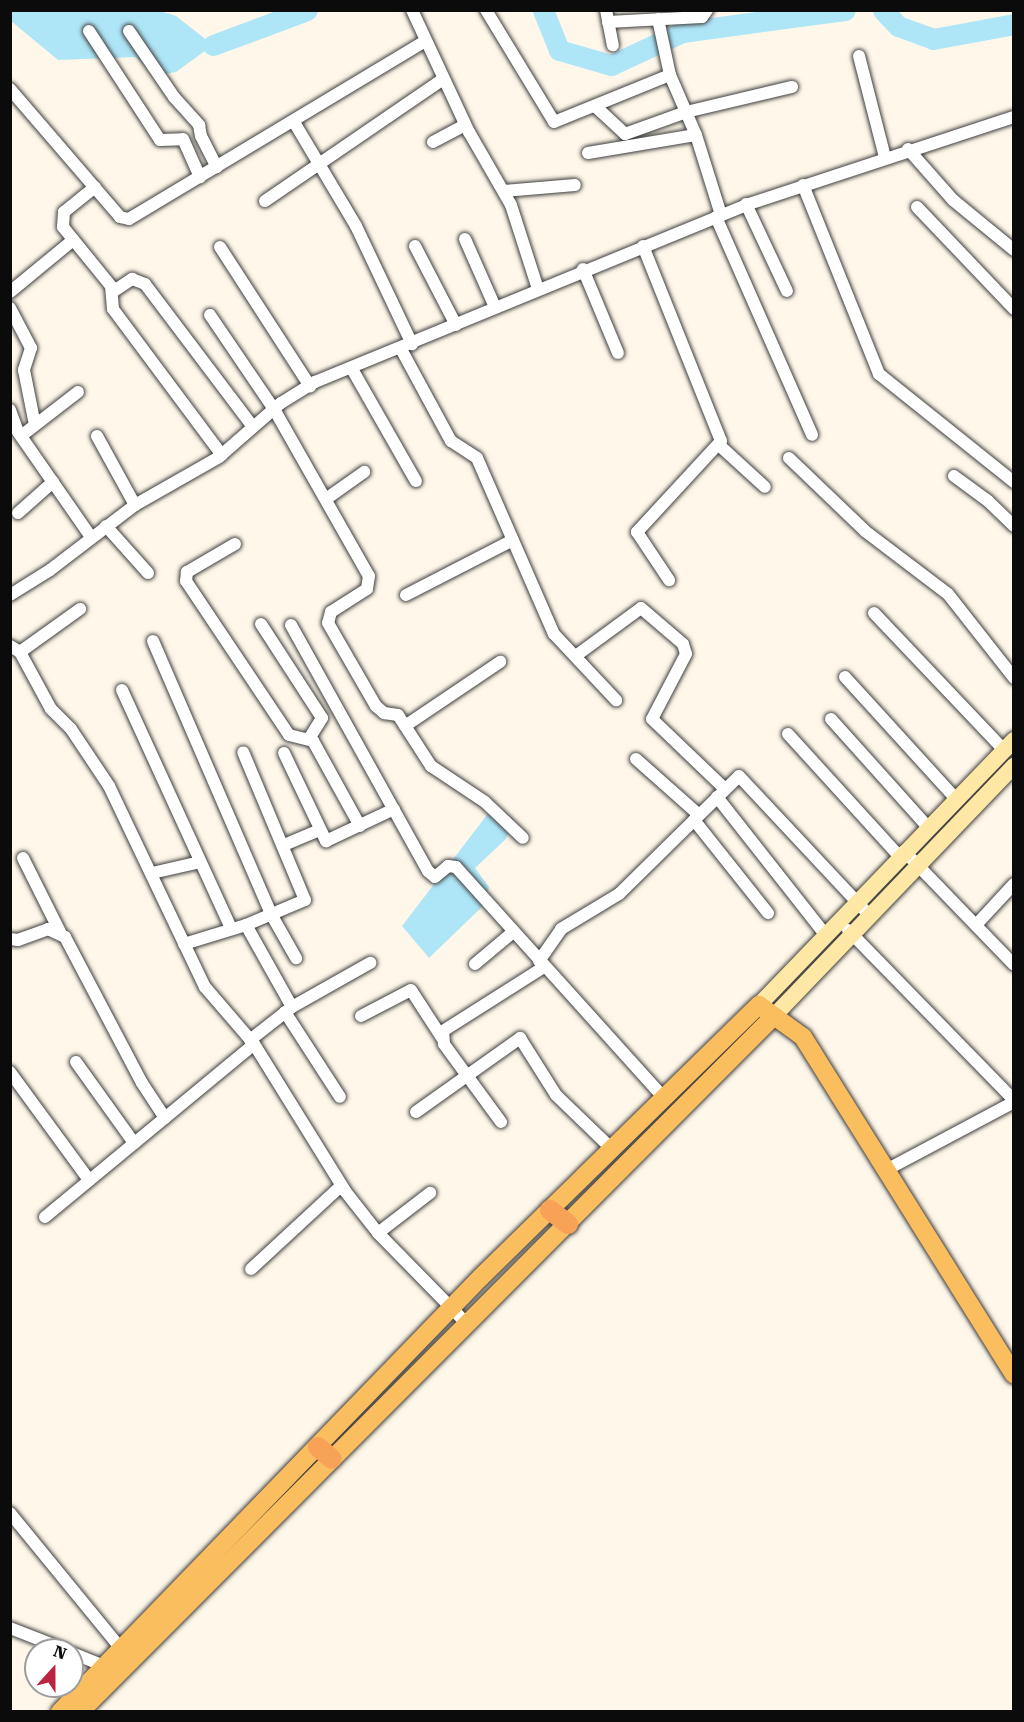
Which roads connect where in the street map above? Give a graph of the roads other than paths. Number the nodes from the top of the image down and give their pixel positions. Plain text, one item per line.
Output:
1 (412, 10) edge
2 (486, 10) edge
3 (706, 10) edge
4 (607, 16) edge
5 (658, 19) junction
6 (89, 31) dead end
7 (129, 31) dead end
8 (425, 41) junction
9 (613, 45) dead end
10 (859, 56) dead end
11 (670, 75) junction
12 (443, 79) junction
13 (792, 87) dead end
14 (10, 89) edge
15 (596, 106) junction
16 (686, 112) junction
17 (1014, 117) edge
18 (294, 122) junction
19 (465, 125) junction
20 (696, 135) junction
21 (433, 142) dead end
22 (908, 149) junction
23 (588, 153) dead end
24 (885, 157) junction
25 (316, 163) junction
26 (217, 167) junction
27 (200, 177) junction
28 (575, 185) dead end
29 (803, 185) junction
30 (95, 187) junction
31 (504, 191) junction
32 (265, 201) dead end
33 (746, 204) junction
34 (916, 207) dead end
35 (718, 216) junction
36 (465, 239) dead end
37 (73, 240) junction
38 (415, 246) dead end
39 (643, 246) junction
40 (220, 247) dead end
41 (1014, 250) edge
42 (583, 269) junction
43 (538, 289) junction
44 (114, 291) junction
45 (787, 291) dead end
46 (10, 292) edge
47 (495, 307) junction
48 (10, 308) edge
49 (1014, 309) edge
50 (210, 315) dead end
51 (456, 325) junction
52 (406, 346) junction
53 (618, 353) dead end
54 (351, 369) junction
55 (309, 386) junction
56 (78, 392) dead end
57 (274, 409) junction
58 (10, 410) edge
59 (35, 425) junction
60 (253, 427) junction
61 (812, 435) dead end
62 (21, 436) junction
63 (97, 436) dead end
64 (719, 445) junction
65 (222, 454) junction
66 (789, 459) dead end
67 (364, 472) dead end
68 (954, 476) dead end
69 (416, 481) dead end
70 (53, 482) junction
71 (1014, 482) edge
72 (765, 487) dead end
73 (326, 500) junction
74 (135, 505) junction
75 (18, 513) dead end
76 (106, 526) junction
77 (1014, 526) edge
78 (91, 537) junction
79 (513, 540) junction
80 (235, 544) dead end
81 (148, 573) dead end
82 (669, 580) dead end
83 (10, 595) edge
84 (406, 595) dead end
85 (80, 609) dead end
86 (874, 613) dead end
87 (261, 624) dead end
88 (291, 625) dead end
89 (153, 641) dead end
90 (15, 649) edge
91 (577, 655) junction
92 (500, 662) dead end
93 (845, 677) dead end
94 (1014, 678) edge
95 (122, 690) dead end
96 (616, 700) dead end
97 (831, 719) dead end
98 (405, 726) junction
99 (788, 734) dead end
100 (310, 737) junction
101 (1009, 745) edge
102 (243, 752) dead end
103 (284, 753) dead end
104 (636, 759) dead end
105 (1014, 766) edge
106 (721, 793) junction
107 (955, 798) junction
108 (394, 809) junction
109 (696, 818) junction
110 (360, 826) junction
111 (927, 826) junction
112 (319, 830) junction
113 (523, 838) dead end
114 (284, 845) junction
115 (902, 853) junction
116 (23, 858) dead end
117 (200, 862) junction
118 (919, 866) junction
119 (152, 873) junction
120 (1014, 884) edge
121 (857, 901) junction
122 (768, 913) dead end
123 (271, 914) junction
124 (870, 916) junction
125 (839, 920) junction
126 (246, 925) junction
127 (976, 925) junction
128 (231, 928) junction
129 (60, 932) junction
130 (513, 932) junction
131 (825, 934) junction
132 (852, 935) junction
133 (10, 939) edge
134 (184, 944) junction
135 (296, 958) dead end
136 (370, 963) dead end
137 (475, 964) dead end
138 (541, 964) junction
139 (1014, 965) edge
140 (759, 1005) junction
141 (288, 1009) junction
142 (361, 1016) dead end
143 (774, 1016) junction
144 (442, 1038) junction
145 (252, 1042) junction
146 (76, 1062) dead end
147 (10, 1072) edge
148 (468, 1077) junction
149 (340, 1097) dead end
150 (665, 1099) junction
151 (1014, 1101) edge
152 (416, 1112) dead end
153 (165, 1118) junction
154 (501, 1122) dead end
155 (134, 1143) junction
156 (613, 1150) junction
157 (888, 1169) junction
158 (89, 1180) junction
159 (341, 1186) junction
160 (430, 1193) dead end
161 (550, 1210) junction
162 (45, 1217) dead end
163 (568, 1224) junction
164 (378, 1233) junction
165 (251, 1269) dead end
166 (453, 1308) junction
167 (467, 1324) junction
168 (1014, 1375) edge
169 (325, 1453) junction
170 (10, 1513) edge
171 (10, 1628) edge
172 (35, 1638) edge
173 (122, 1650) junction
174 (84, 1658) edge
175 (112, 1670) junction
176 (60, 1712) edge
177 (80, 1712) edge

1 - 8 street
2 - 15 street
3 - 5 street
4 - 5 street
4 - 9 street
5 - 11 street
6 - 27 street
7 - 26 street
8 - 12 street
8 - 18 street
10 - 24 street
11 - 15 street
11 - 16 street
12 - 19 street
12 - 25 street
13 - 16 street
14 - 30 street
15 - 16 street
16 - 20 street
17 - 22 street
18 - 25 street
18 - 26 street
19 - 21 street
19 - 31 street
20 - 23 street
20 - 35 street
22 - 24 street
22 - 41 street
24 - 29 street
25 - 32 street
25 - 52 street
26 - 27 street
27 - 30 street
28 - 31 street
29 - 33 street
29 - 71 street
30 - 37 street
31 - 43 street
33 - 35 street
33 - 45 street
34 - 49 street
35 - 39 street
35 - 61 street
36 - 47 street
37 - 44 street
37 - 46 street
38 - 51 street
39 - 42 street
39 - 64 street
40 - 55 street
42 - 43 street
42 - 53 street
43 - 47 street
44 - 60 street
44 - 65 street
47 - 51 street
48 - 59 street
50 - 57 street
51 - 52 street
52 - 54 street
52 - 79 street
54 - 55 street
54 - 69 street
55 - 57 street
56 - 59 street
57 - 60 street
57 - 73 street
58 - 62 street
59 - 62 street
60 - 65 street
62 - 70 street
63 - 74 street
64 - 72 street
64 - 82 street
65 - 74 street
66 - 94 street
67 - 73 street
68 - 77 street
70 - 75 street
70 - 78 street
73 - 98 street
74 - 76 street
76 - 78 street
76 - 81 street
78 - 83 street
79 - 84 street
79 - 91 street
80 - 100 street
85 - 90 street
86 - 101 street
87 - 100 street
88 - 108 street
89 - 123 street
90 - 119 street
91 - 96 street
91 - 106 street
92 - 98 street
93 - 107 street
95 - 117 street
97 - 111 street
98 - 113 street
99 - 115 street
100 - 110 street
101 - 107 main road
102 - 114 street
103 - 112 street
104 - 109 street
105 - 118 main road
106 - 109 street
106 - 121 street
106 - 131 street
107 - 111 main road
108 - 110 street
108 - 130 street
109 - 122 street
109 - 138 street
110 - 112 street
111 - 115 main road
112 - 114 street
114 - 123 street
115 - 118 street
115 - 121 main road
116 - 129 street
117 - 119 street
117 - 128 street
118 - 124 main road
118 - 127 street
119 - 134 street
120 - 127 street
121 - 124 street
121 - 125 main road
123 - 126 street
123 - 135 street
124 - 132 main road
125 - 131 main road
125 - 132 street
126 - 128 street
126 - 141 street
127 - 139 street
128 - 134 street
129 - 133 street
129 - 153 street
130 - 137 street
130 - 138 street
131 - 140 main road
132 - 143 main road
132 - 151 street
134 - 145 street
136 - 141 street
138 - 144 street
138 - 150 street
140 - 143 main road
140 - 150 main road
141 - 145 street
141 - 149 street
142 - 144 street
143 - 157 main road
143 - 163 main road
144 - 148 street
145 - 153 street
145 - 159 street
146 - 155 street
147 - 158 street
148 - 152 street
148 - 154 street
148 - 156 street
150 - 156 main road
151 - 157 street
153 - 155 street
155 - 158 street
156 - 161 main road
157 - 168 main road
158 - 162 street
159 - 164 street
159 - 165 street
160 - 164 street
161 - 163 highway
161 - 166 main road
163 - 167 main road
164 - 166 street
166 - 167 street
166 - 169 main road
167 - 169 main road
169 - 173 main road
169 - 175 main road
170 - 173 street
171 - 172 street
173 - 175 main road
174 - 175 street
175 - 176 main road
175 - 177 main road

